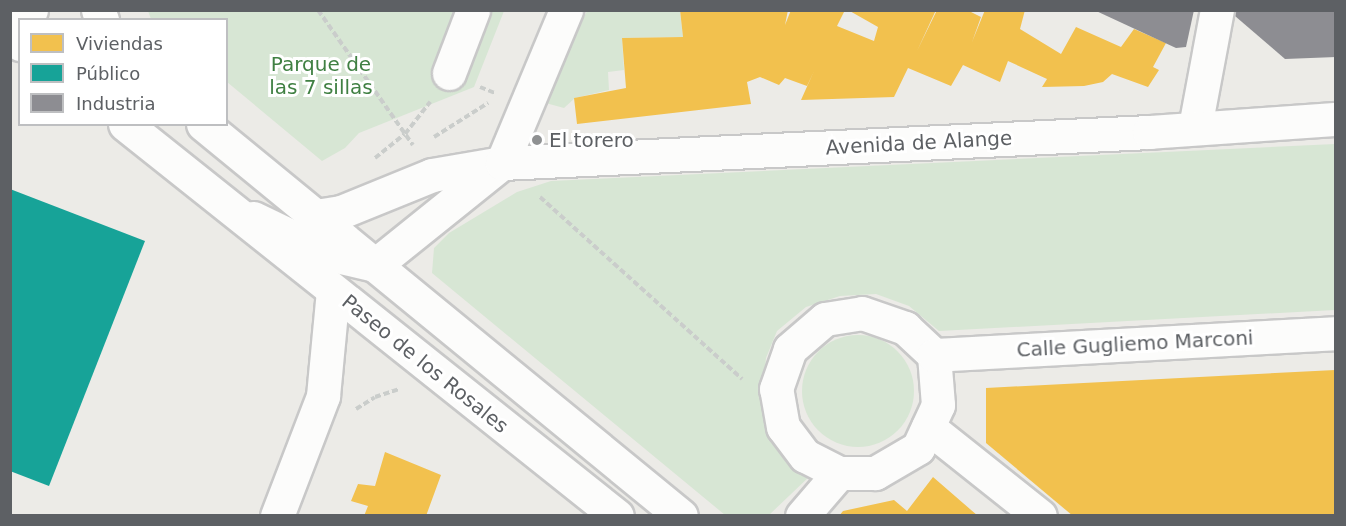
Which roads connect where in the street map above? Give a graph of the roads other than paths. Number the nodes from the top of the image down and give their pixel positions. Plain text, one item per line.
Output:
1 (31, 10) edge
2 (472, 10) edge
3 (566, 10) edge
4 (1217, 10) edge
5 (10, 17) edge
6 (448, 74) road end
7 (1335, 118) edge
8 (128, 126) edge
9 (205, 126) edge
10 (1195, 127) junction
11 (502, 163) junction
12 (235, 210) junction
13 (316, 216) junction
14 (375, 265) junction
15 (333, 291) junction
16 (1335, 333) edge
17 (934, 355) junction
18 (928, 427) junction
19 (839, 473) junction
20 (277, 516) edge
21 (617, 516) edge
22 (681, 516) edge
23 (802, 516) edge
24 (1040, 516) edge

1 - 5 street
2 - 6 street
3 - 11 street
4 - 10 street
7 - 10 street, Avenida de Alange
8 - 12 street, Paseo de los Rosales
9 - 13 street, Paseo de los Rosales
10 - 11 street, Avenida de Alange
11 - 13 street, Avenida de Alange
11 - 14 street
12 - 14 street, Paseo de los Rosales
12 - 15 street, Paseo de los Rosales
13 - 14 street, Paseo de los Rosales
14 - 22 street, Paseo de los Rosales
15 - 20 street
15 - 21 street, Paseo de los Rosales
16 - 17 street, Calle Gugliemo Marconi
17 - 18 street
17 - 19 street
18 - 19 street
18 - 24 street
19 - 23 street

